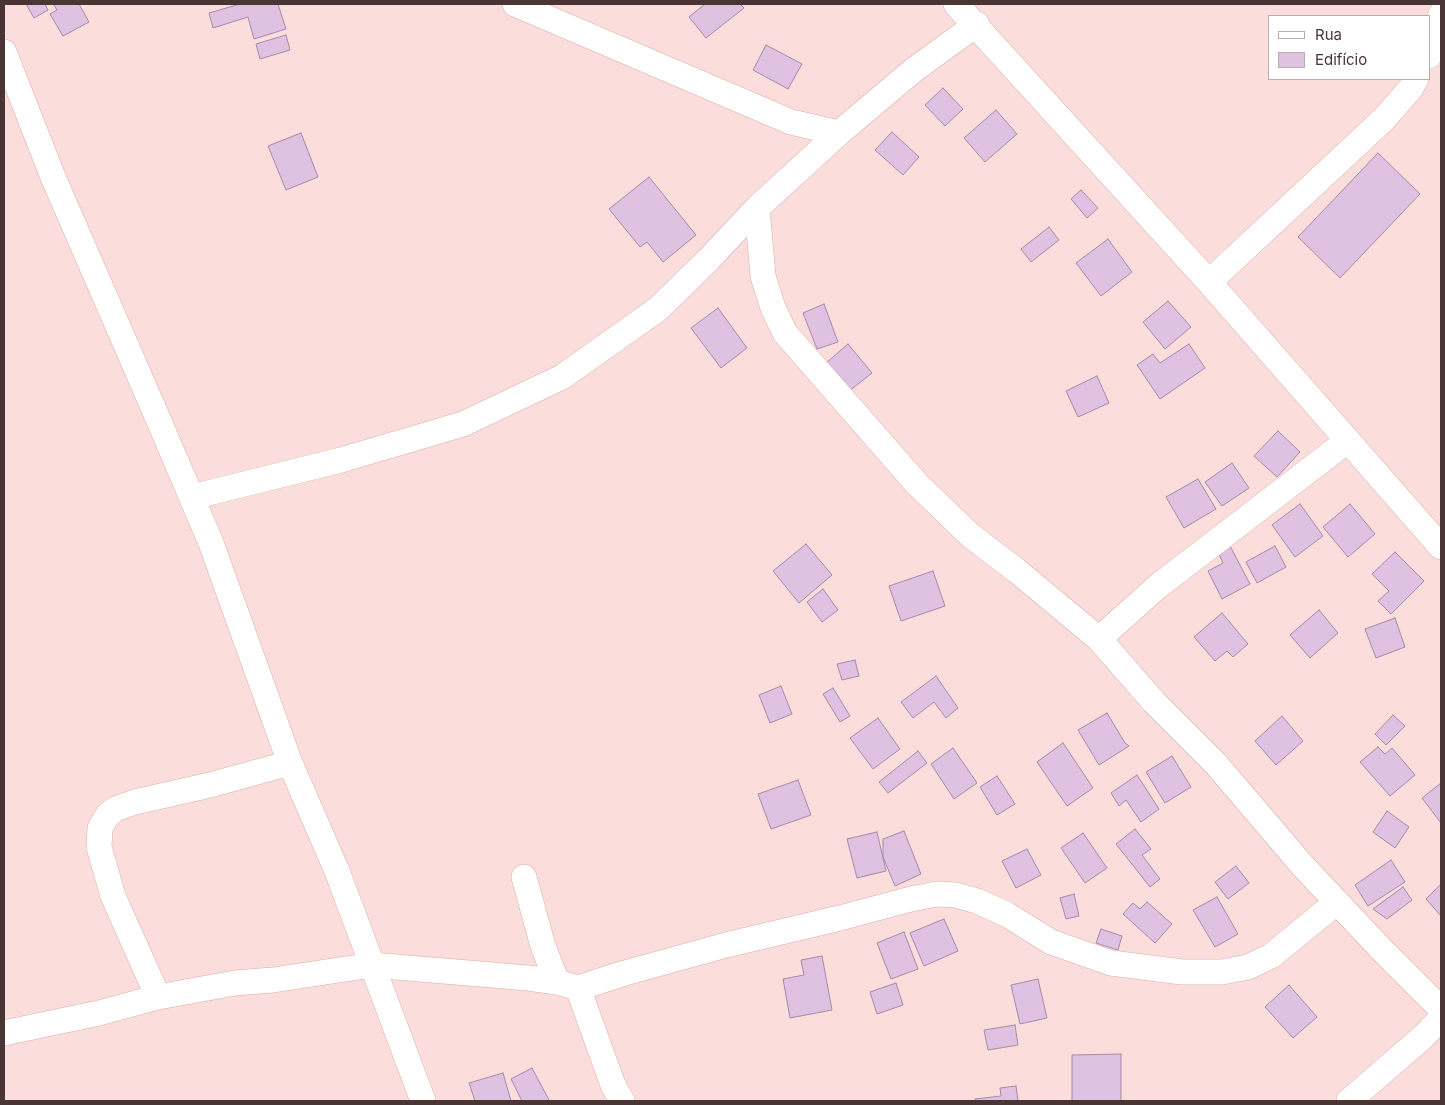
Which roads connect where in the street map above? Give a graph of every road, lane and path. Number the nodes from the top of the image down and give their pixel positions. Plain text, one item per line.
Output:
1 (515, 4) edge
2 (965, 10) edge
3 (1441, 14) edge
4 (4, 52) edge
5 (1430, 52) edge
6 (1415, 80) edge
7 (839, 133) junction
8 (757, 208) junction
9 (1209, 282) junction
10 (1347, 441) junction
11 (192, 497) junction
12 (1441, 545) edge
13 (1099, 639) junction
14 (290, 762) junction
15 (524, 877) dead end
16 (1337, 902) junction
17 (372, 965) junction
18 (567, 986) junction
19 (158, 997) junction
20 (1441, 1009) edge
21 (1441, 1018) edge
22 (4, 1033) edge
23 (424, 1101) edge
24 (622, 1101) edge
25 (1349, 1101) edge

1 - 7 street
2 - 7 street
2 - 9 street
3 - 5 street
4 - 11 street
6 - 9 street
7 - 8 street
8 - 11 street
8 - 13 street
9 - 10 street
10 - 12 street
10 - 13 street
11 - 14 street
13 - 16 street
14 - 17 street
14 - 19 street
15 - 18 street
16 - 18 street
16 - 20 street
17 - 18 street
17 - 19 street
17 - 23 street
18 - 24 street
19 - 22 street
21 - 25 street

